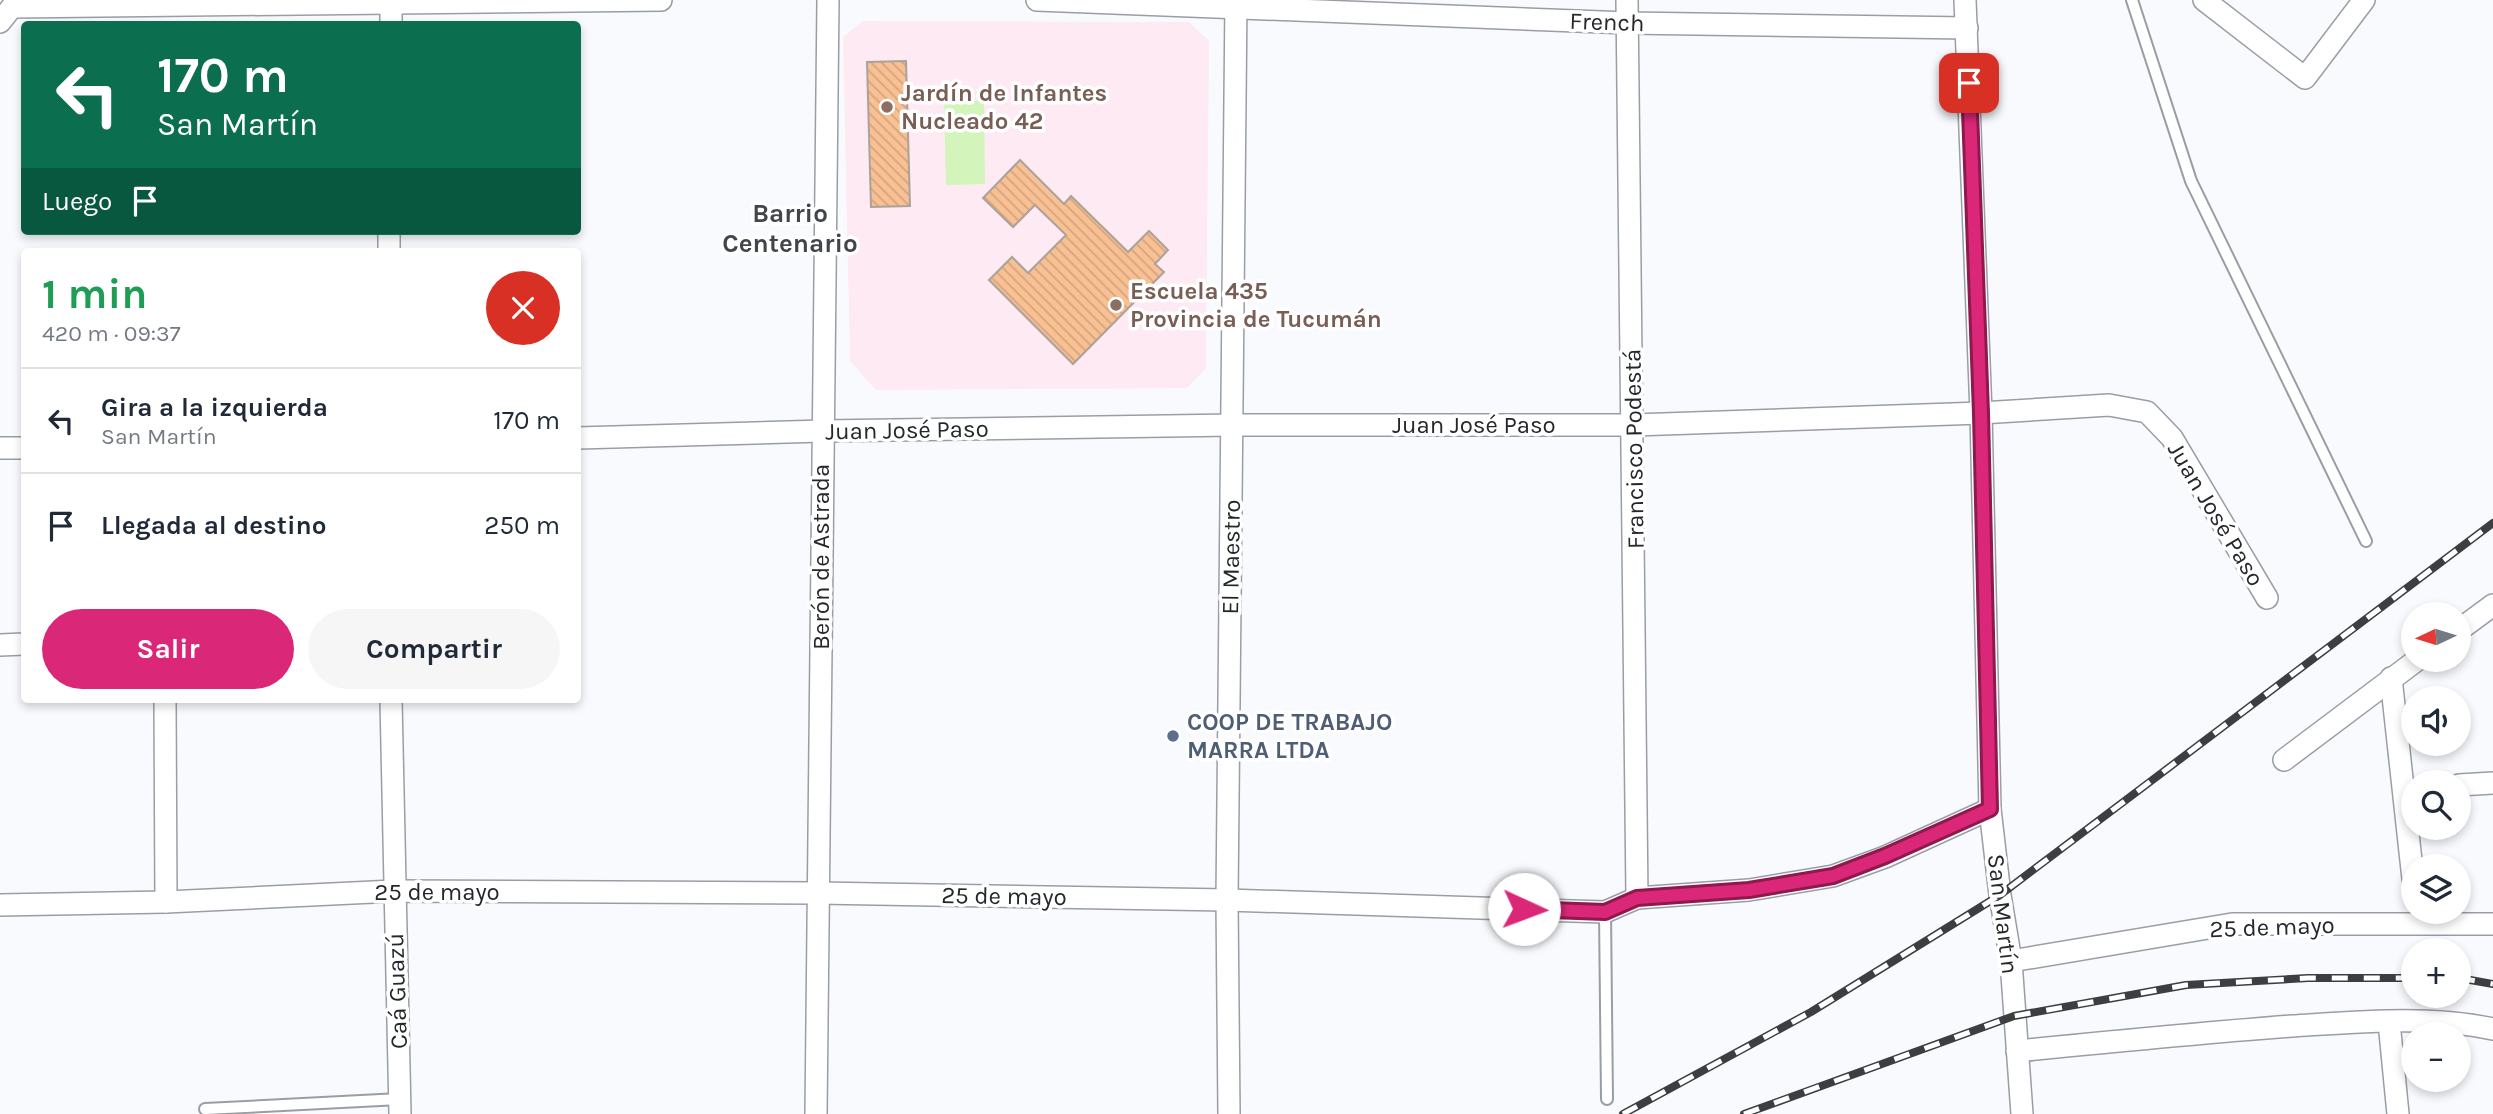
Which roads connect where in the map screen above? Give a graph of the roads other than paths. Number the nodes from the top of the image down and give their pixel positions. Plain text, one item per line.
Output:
1 (661, 0) edge
2 (828, 0) edge
3 (1037, 0) edge
4 (1627, 0) edge
5 (1965, 0) edge
6 (2132, 0) edge
7 (2204, 0) edge
8 (2364, 0) edge
9 (1236, 5) edge
10 (391, 9) edge
11 (0, 22) edge
12 (1628, 23) junction
13 (1967, 28) junction
14 (1981, 413) junction
15 (1233, 425) junction
16 (1634, 425) junction
17 (822, 431) junction
18 (581, 438) edge
19 (0, 448) edge
20 (21, 448) edge
21 (2366, 541) dead end
22 (2267, 598) dead end
23 (2493, 605) edge
24 (2471, 621) edge
25 (21, 644) edge
26 (0, 645) edge
27 (2401, 671) edge
28 (2391, 678) junction
29 (165, 703) edge
30 (391, 703) edge
31 (2284, 760) dead end
32 (2405, 770) edge
33 (2493, 783) edge
34 (2471, 784) edge
35 (1990, 809) junction
36 (394, 891) junction
37 (819, 893) junction
38 (1637, 898) junction
39 (1227, 900) junction
40 (166, 902) junction
41 (0, 905) edge
42 (1605, 912) junction
43 (2401, 919) edge
44 (2471, 922) edge
45 (2493, 924) edge
46 (2011, 961) junction
47 (2389, 1023) junction
48 (2493, 1029) edge
49 (2017, 1051) junction
50 (1607, 1099) dead end
51 (400, 1107) edge
52 (205, 1109) dead end
53 (816, 1114) edge
54 (1229, 1114) edge
55 (2022, 1114) edge
56 (2398, 1114) edge

1 - 10 street
2 - 17 street, Berón de Astrada
3 - 9 street, French
4 - 12 street, Francisco Podestá
5 - 13 street, San Martín
6 - 21 lane
7 - 8 street
9 - 12 street, French
9 - 15 street, El Maestro
10 - 11 street
12 - 13 street, French
12 - 16 street, Francisco Podestá
13 - 14 street, San Martín
14 - 16 street, Juan José Paso
14 - 22 street, Juan José Paso
14 - 35 street, San Martín
15 - 16 street, Juan José Paso
15 - 17 street, Juan José Paso
15 - 39 street, El Maestro
16 - 38 street, Francisco Podestá
17 - 18 street, Juan José Paso
17 - 37 street, Berón de Astrada
19 - 20 street
23 - 24 street
25 - 26 street
27 - 28 street
28 - 31 street
28 - 32 street
29 - 40 street
30 - 36 street, Caá Guazú
33 - 34 street
35 - 38 street, 25 de mayo
35 - 46 street, San Martín
36 - 37 street, 25 de mayo
36 - 40 street, 25 de mayo
36 - 51 street, Caá Guazú
37 - 39 street, 25 de mayo
37 - 53 street, Berón de Astrada
38 - 42 street, 25 de mayo
39 - 42 street, 25 de mayo
39 - 54 street, El Maestro
40 - 41 street, 25 de mayo
42 - 50 lane
43 - 46 street, 25 de mayo
44 - 45 street, 25 de mayo
46 - 49 street, San Martín
47 - 48 street
47 - 49 street
47 - 56 street
49 - 55 street, San Martín
51 - 52 lane

